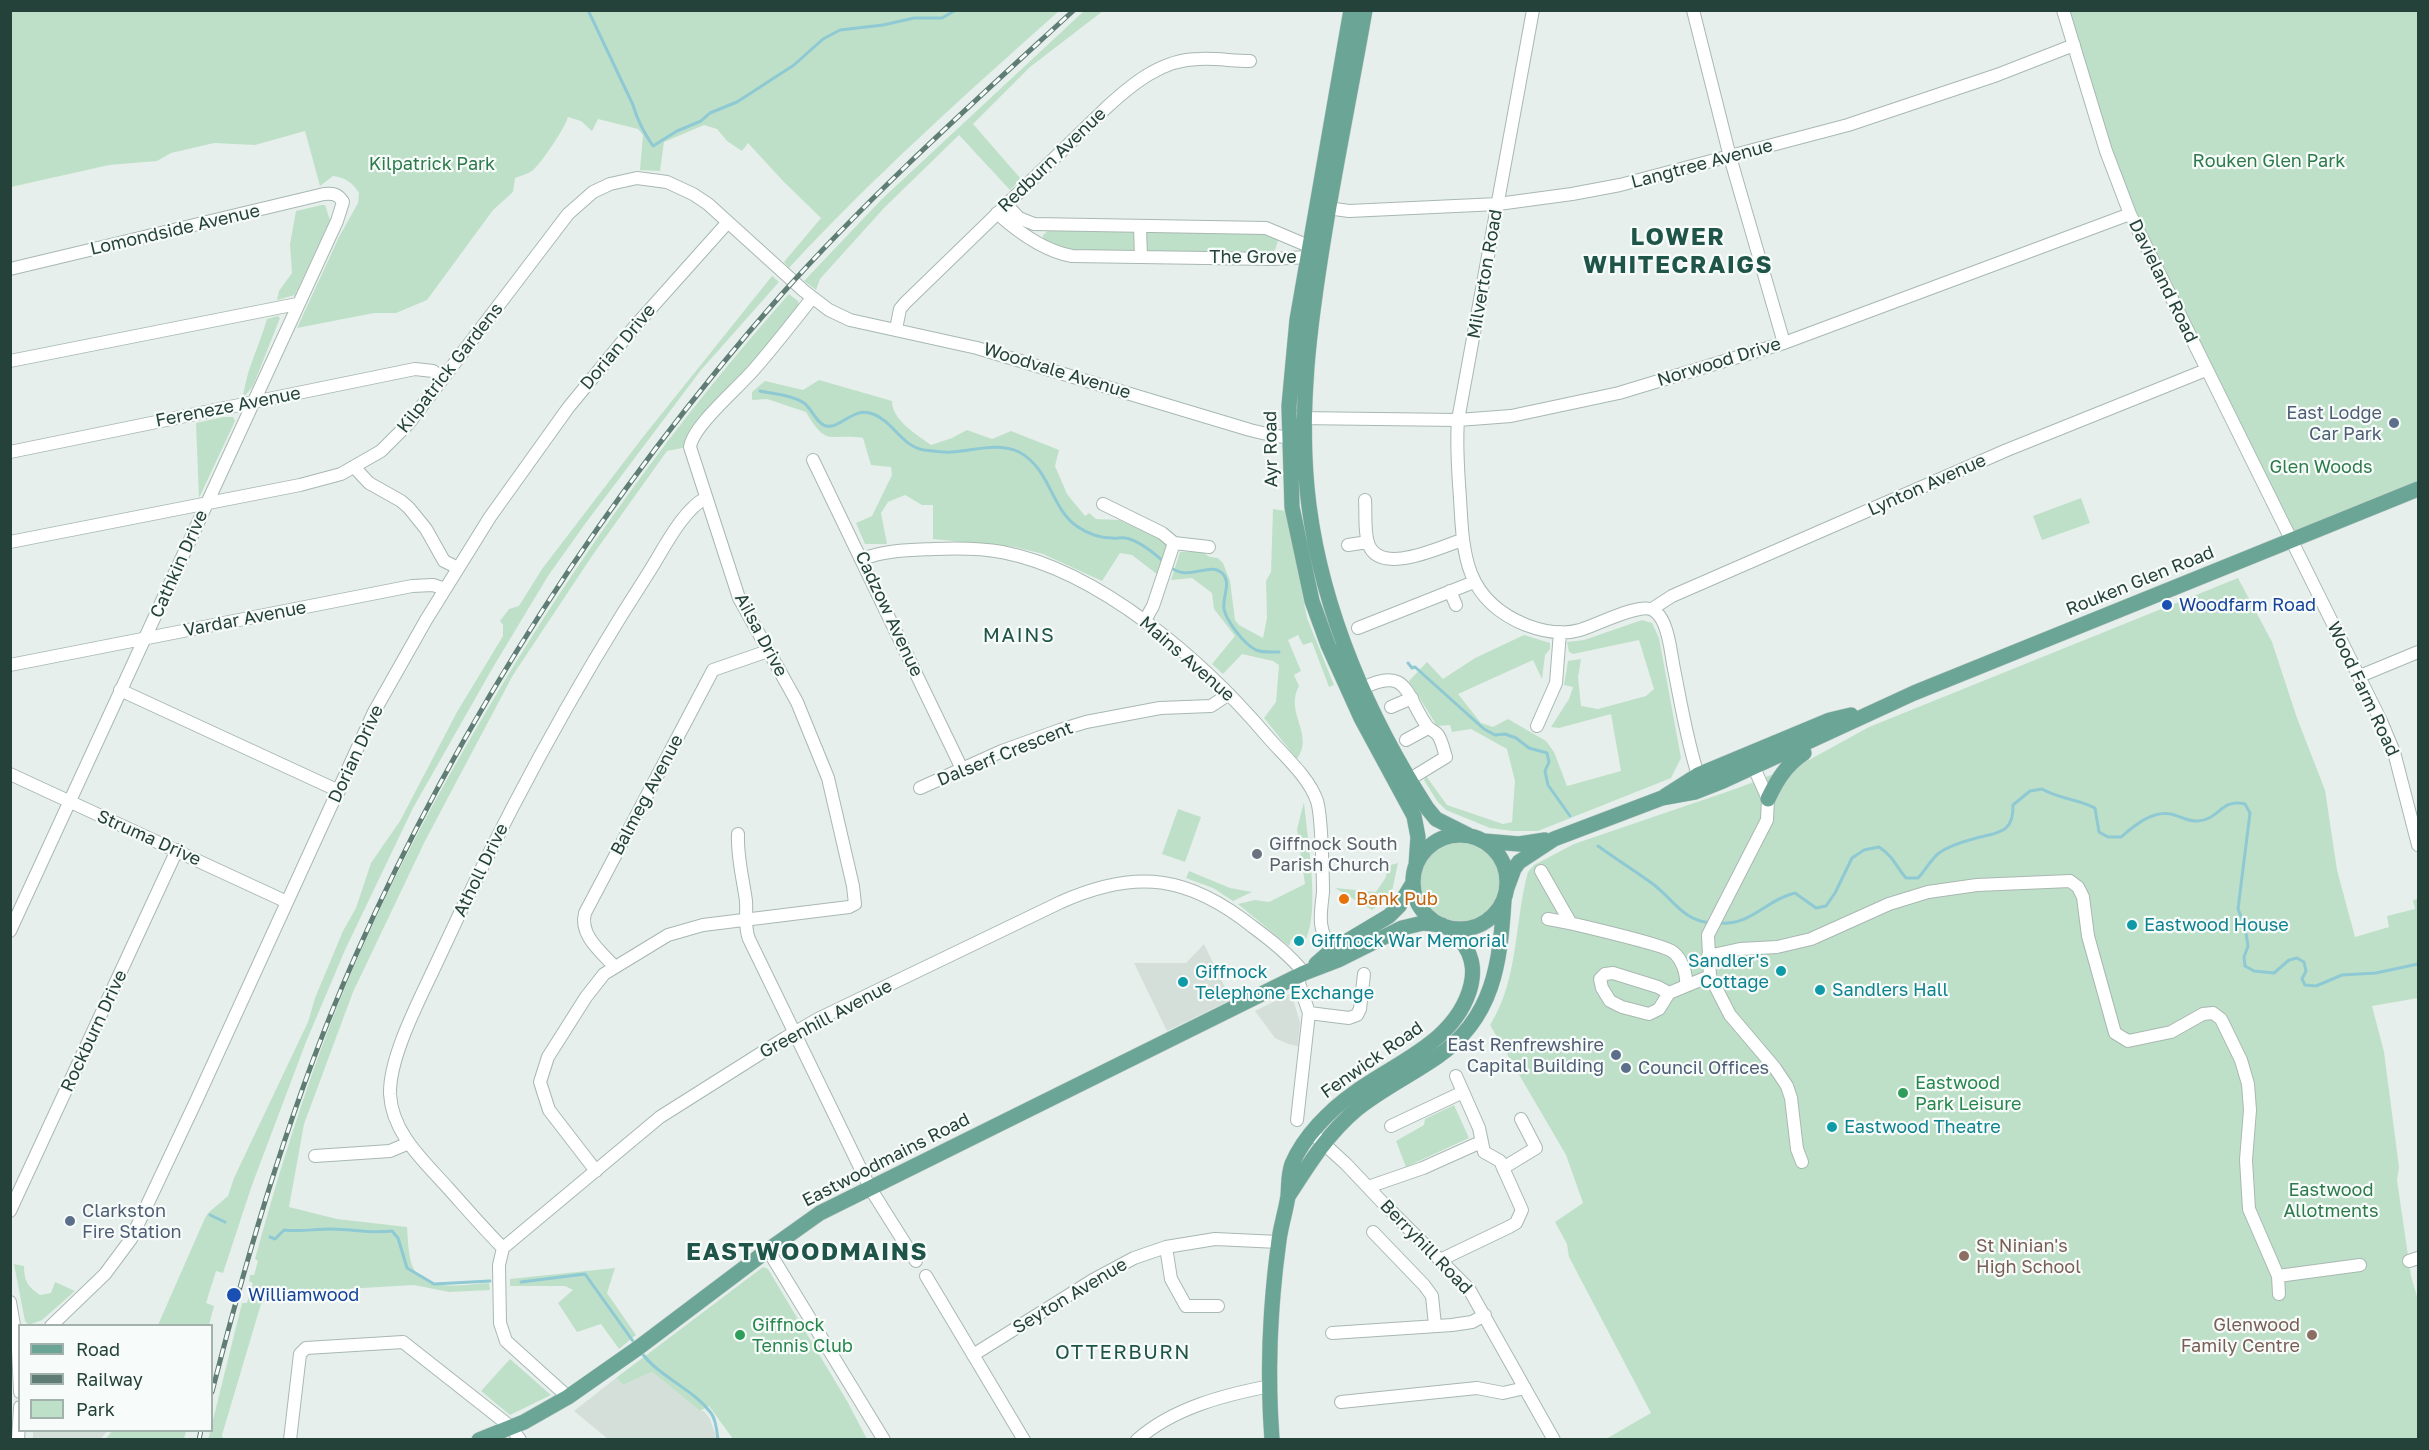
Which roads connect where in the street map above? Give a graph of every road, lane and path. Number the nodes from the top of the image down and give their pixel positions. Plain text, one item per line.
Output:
1 (1351, 10) edge
2 (1365, 10) edge
3 (1533, 10) edge
4 (1693, 10) edge
5 (2063, 10) edge
6 (2074, 45) junction
7 (1250, 61) dead end
8 (1341, 106) junction
9 (1730, 157) junction
10 (340, 197) joint
11 (1497, 204) junction
12 (1007, 205) junction
13 (1322, 208) junction
14 (996, 213) junction
15 (2130, 214) junction
16 (728, 222) junction
17 (1140, 227) junction
18 (1312, 251) junction
19 (1141, 256) junction
20 (10, 269) edge
21 (812, 298) junction
22 (297, 304) junction
23 (896, 329) junction
24 (1784, 343) junction
25 (10, 362) edge
26 (2206, 370) junction
27 (442, 379) junction
28 (252, 403) junction
29 (1289, 418) junction
30 (1305, 418) junction
31 (1458, 420) junction
32 (1297, 438) junction
33 (10, 452) edge
34 (813, 460) dead end
35 (355, 468) junction
36 (2418, 489) edge
37 (706, 498) junction
38 (1365, 500) dead end
39 (205, 503) junction
40 (1103, 504) dead end
41 (1462, 540) junction
42 (2291, 541) junction
43 (10, 542) edge
44 (1368, 542) junction
45 (1174, 543) junction
46 (1348, 545) dead end
47 (1209, 547) dead end
48 (862, 560) junction
49 (458, 568) junction
50 (1474, 582) junction
51 (445, 589) junction
52 (1450, 591) junction
53 (1456, 605) dead end
54 (1652, 609) junction
55 (1144, 622) junction
56 (1358, 628) dead end
57 (1560, 632) junction
58 (146, 639) junction
59 (768, 651) junction
60 (2418, 652) edge
61 (10, 665) edge
62 (2360, 676) junction
63 (1363, 688) junction
64 (120, 690) junction
65 (1229, 694) junction
66 (1412, 698) junction
67 (1391, 707) dead end
68 (1876, 710) junction
69 (1357, 711) junction
70 (1846, 724) junction
71 (1537, 726) dead end
72 (1428, 728) junction
73 (1406, 740) dead end
74 (1751, 761) junction
75 (962, 769) junction
76 (10, 774) edge
77 (1698, 776) junction
78 (1410, 778) junction
79 (920, 788) dead end
80 (339, 791) junction
81 (1662, 798) junction
82 (1768, 800) junction
83 (69, 802) junction
84 (738, 834) dead end
85 (1468, 835) junction
86 (1554, 839) junction
87 (1484, 841) junction
88 (2418, 845) edge
89 (177, 850) junction
90 (1416, 866) junction
91 (1541, 871) dead end
92 (1413, 884) junction
93 (1505, 894) junction
94 (287, 902) junction
95 (15, 909) edge
96 (747, 918) junction
97 (1548, 919) dead end
98 (1570, 922) junction
99 (1444, 926) junction
100 (10, 931) edge
101 (1335, 955) junction
102 (1708, 956) junction
103 (615, 967) junction
104 (1364, 974) dead end
105 (1301, 975) junction
106 (1710, 976) junction
107 (1686, 985) junction
108 (1669, 993) junction
109 (1309, 1013) junction
110 (794, 1032) junction
111 (1456, 1076) dead end
112 (1463, 1092) junction
113 (1521, 1119) dead end
114 (1297, 1120) dead end
115 (1390, 1126) dead end
116 (1318, 1138) junction
117 (1481, 1142) junction
118 (409, 1143) junction
119 (315, 1156) dead end
120 (1802, 1162) dead end
121 (1503, 1168) junction
122 (596, 1171) junction
123 (1368, 1187) junction
124 (870, 1188) junction
125 (10, 1211) edge
126 (1373, 1232) dead end
127 (1279, 1242) junction
128 (1166, 1247) junction
129 (503, 1248) junction
130 (768, 1250) junction
131 (1440, 1260) junction
132 (916, 1261) dead end
133 (2360, 1265) dead end
134 (926, 1276) dead end
135 (2278, 1276) junction
136 (2279, 1294) dead end
137 (10, 1302) edge
138 (1218, 1306) dead end
139 (1485, 1315) junction
140 (53, 1324) edge
141 (1435, 1325) junction
142 (1332, 1333) dead end
143 (16, 1348) edge
144 (974, 1355) junction
145 (18, 1370) edge
146 (1270, 1386) junction
147 (1526, 1388) junction
148 (568, 1397) junction
149 (1341, 1402) dead end
150 (515, 1433) edge
151 (290, 1440) edge
152 (479, 1440) edge
153 (884, 1440) edge
154 (1024, 1440) edge
155 (1137, 1440) edge
156 (1272, 1440) edge
157 (1554, 1440) edge

1 - 8 main road, Ayr Road
2 - 8 main road, Ayr Road
3 - 11 street, Milverton Road
4 - 9 street
5 - 6 street, Davieland Road
6 - 9 street, Langtree Avenue
6 - 15 street, Davieland Road
7 - 12 street, Redburn Avenue
8 - 13 main road, Ayr Road
9 - 11 street, Langtree Avenue
9 - 24 street
10 - 20 street, Lomondside Avenue
10 - 22 street, Cathkin Drive
11 - 13 street, Langtree Avenue
11 - 31 street, Milverton Road
12 - 14 street, Redburn Avenue
12 - 17 street, The Grove
13 - 18 main road, Ayr Road
14 - 19 street, The Grove
14 - 23 street, Redburn Avenue
15 - 24 street, Norwood Drive
15 - 26 street, Davieland Road
16 - 21 street, Kilpatrick Gardens
16 - 27 street, Kilpatrick Gardens
16 - 49 street, Dorian Drive
17 - 18 street, The Grove
17 - 19 street
18 - 19 street, The Grove
18 - 29 main road, Ayr Road
18 - 30 main road, Ayr Road
21 - 23 street, Woodvale Avenue
21 - 37 street, Ailsa Drive
22 - 25 street
22 - 28 street, Cathkin Drive
23 - 32 street, Woodvale Avenue
24 - 31 street, Norwood Drive
26 - 42 street, Davieland Road
26 - 54 street, Lynton Avenue
27 - 28 street, Fereneze Avenue
27 - 35 street, Kilpatrick Gardens
28 - 33 street, Fereneze Avenue
28 - 39 street, Cathkin Drive
29 - 30 street, Norwood Drive
29 - 32 main road, Ayr Road
30 - 31 street, Norwood Drive
30 - 32 main road, Ayr Road
31 - 41 street, Milverton Road
32 - 63 main road, Ayr Road
32 - 69 main road, Ayr Road
34 - 48 street, Cadzow Avenue
35 - 39 street, Kilpatrick Gardens
35 - 49 street
36 - 42 main road, Rouken Glen Road
37 - 59 street, Ailsa Drive
37 - 118 street, Atholl Drive
38 - 44 street
39 - 43 street, Kilpatrick Gardens
39 - 58 street, Cathkin Drive
40 - 45 street
41 - 44 street
41 - 50 street, Milverton Road
42 - 62 street, Wood Farm Road
42 - 68 main road, Rouken Glen Road
44 - 46 street
45 - 47 street
45 - 55 street
48 - 55 street, Mains Avenue
48 - 75 street, Cadzow Avenue
49 - 51 street, Dorian Drive
50 - 52 street
50 - 57 street, Milverton Road
51 - 58 street, Vardar Avenue
51 - 80 street, Dorian Drive
52 - 53 street
52 - 56 street
54 - 57 street, Milverton Road
54 - 77 street
55 - 65 street, Mains Avenue
57 - 71 street
58 - 61 street, Vardar Avenue
58 - 64 street, Cathkin Drive
59 - 96 street, Ailsa Drive
59 - 103 street, Balmeg Avenue
60 - 62 street
62 - 88 street, Wood Farm Road
63 - 66 street
63 - 69 street
63 - 78 main road, Ayr Road
64 - 80 street
64 - 83 street, Cathkin Drive
65 - 75 street, Dalserf Crescent
65 - 101 street, Mains Avenue
66 - 67 street
66 - 72 street
68 - 70 main road, Rouken Glen Road
68 - 74 main road, Rouken Glen Road
69 - 90 main road, Ayr Road
70 - 74 main road, Rouken Glen Road
70 - 82 main road
72 - 73 street
72 - 78 street
74 - 77 main road, Rouken Glen Road
74 - 81 main road, Rouken Glen Road
74 - 82 street
75 - 79 street, Dalserf Crescent
76 - 83 street, Struma Drive
77 - 81 main road, Rouken Glen Road
78 - 85 main road, Ayr Road
80 - 94 street, Dorian Drive
81 - 86 main road, Rouken Glen Road
82 - 102 street
83 - 89 street, Struma Drive
83 - 95 street, Cathkin Drive
84 - 96 street
85 - 87 main road
85 - 90 main road
86 - 87 main road, Rouken Glen Road
86 - 93 main road, Rouken Glen Road
87 - 93 main road
89 - 94 street, Struma Drive
89 - 125 street, Rockburn Drive
90 - 92 main road
91 - 98 street
92 - 99 main road
92 - 101 main road, Eastwoodmains Road
93 - 99 main road
93 - 116 main road, Fenwick Road
94 - 140 street, Dorian Drive
95 - 100 street, Cathkin Drive
96 - 103 street
96 - 110 street
97 - 98 street
98 - 107 street
99 - 101 main road, Eastwoodmains Road
99 - 116 main road, Fenwick Road
101 - 105 main road, Eastwoodmains Road
102 - 106 street
102 - 135 street
103 - 122 street
104 - 109 street
105 - 109 street
105 - 110 street, Greenhill Avenue
105 - 124 main road, Eastwoodmains Road
106 - 107 street
106 - 120 street
107 - 108 street
108 - 108 street
109 - 114 street
110 - 122 street, Greenhill Avenue
110 - 124 street
111 - 112 street
112 - 115 street
112 - 117 street
113 - 121 street
116 - 123 street, Berryhill Road
116 - 127 main road, Fenwick Road
117 - 121 street
117 - 123 street
118 - 119 street
118 - 129 street, Atholl Drive
121 - 131 street
122 - 129 street, Greenhill Avenue
123 - 131 street, Berryhill Road
124 - 130 main road, Eastwoodmains Road
124 - 132 street
126 - 141 street
127 - 128 street, Seyton Avenue
127 - 146 main road, Fenwick Road
128 - 138 street
128 - 144 street, Seyton Avenue
129 - 148 street
130 - 148 main road, Eastwoodmains Road
130 - 153 street
131 - 139 street, Berryhill Road
133 - 135 street
134 - 144 street
135 - 136 street
137 - 143 street
139 - 141 street
139 - 147 street, Berryhill Road
141 - 142 street
143 - 145 street
144 - 154 street
146 - 155 street
146 - 156 main road, Fenwick Road
147 - 149 street
147 - 157 street, Berryhill Road
148 - 150 main road, Eastwoodmains Road
150 - 151 street
150 - 152 main road, Eastwoodmains Road

